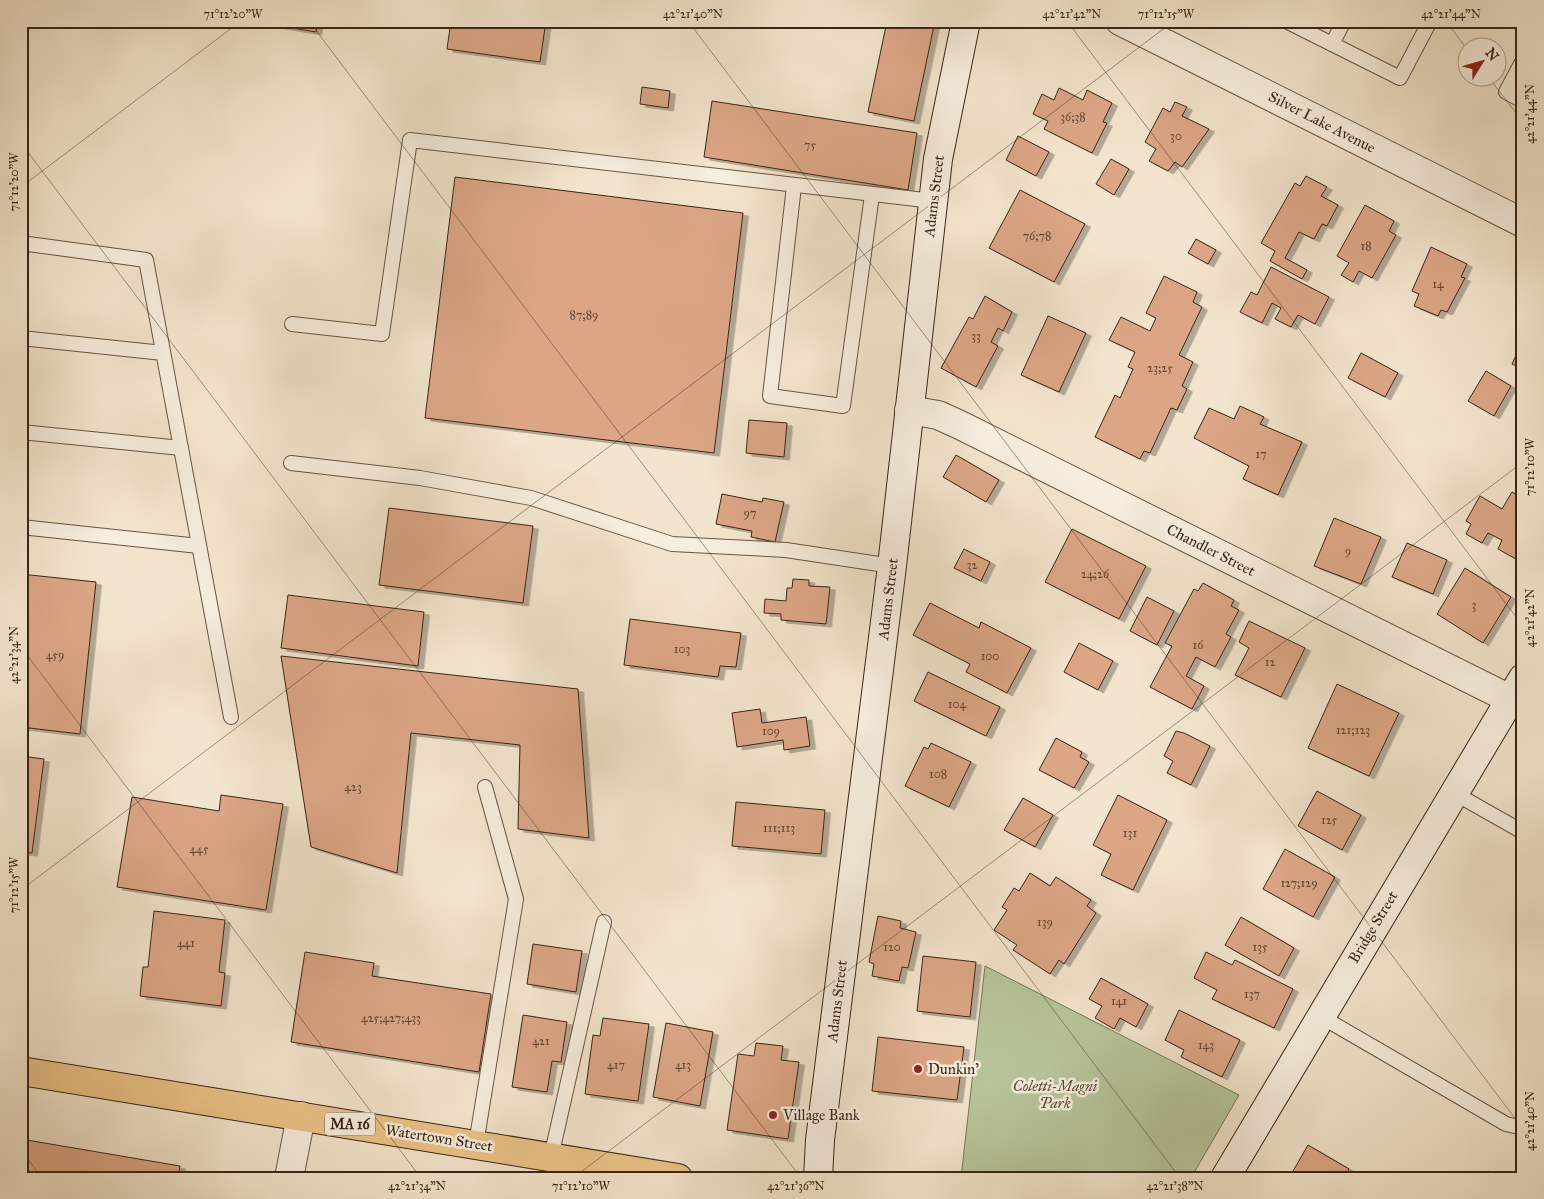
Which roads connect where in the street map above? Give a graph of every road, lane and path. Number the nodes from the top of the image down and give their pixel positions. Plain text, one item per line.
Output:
1 (966, 21) edge
2 (1120, 21) edge
3 (1286, 21) edge
4 (1344, 21) edge
5 (1430, 21) edge
6 (1332, 44) junction
7 (1523, 60) edge
8 (1523, 101) edge
9 (794, 186) junction
10 (872, 195) junction
11 (933, 201) junction
12 (1523, 223) edge
13 (21, 243) edge
14 (292, 324) dead end
15 (21, 338) edge
16 (163, 354) junction
17 (909, 410) junction
18 (21, 432) edge
19 (181, 448) junction
20 (291, 463) dead end
21 (21, 527) edge
22 (199, 546) junction
23 (892, 566) junction
24 (1516, 688) edge
25 (231, 717) dead end
26 (485, 787) dead end
27 (1454, 792) junction
28 (1523, 832) edge
29 (604, 922) dead end
30 (1320, 1016) junction
31 (21, 1072) edge
32 (301, 1116) junction
33 (1523, 1128) edge
34 (476, 1144) junction
35 (558, 1164) edge
36 (289, 1178) edge
37 (678, 1178) edge
38 (818, 1178) edge
39 (1224, 1178) edge

1 - 11 street, Adams Street
2 - 12 street, Silver Lake Avenue
3 - 6 lane
4 - 6 lane
5 - 6 lane
7 - 8 lane
9 - 10 lane
9 - 10 lane
9 - 14 lane
10 - 11 lane
11 - 17 street, Adams Street
13 - 16 lane
15 - 16 lane
16 - 19 lane
17 - 23 street, Adams Street
17 - 24 street, Chandler Street
18 - 19 lane
19 - 22 lane
20 - 23 lane
21 - 22 lane
22 - 25 lane
23 - 38 street, Adams Street
24 - 27 street, Bridge Street
26 - 34 lane
27 - 28 lane
27 - 30 street, Bridge Street
29 - 35 lane
30 - 33 lane
30 - 39 street, Bridge Street
31 - 32 main road, Watertown Street / MA 16
32 - 34 main road, Watertown Street / MA 16
32 - 36 street
34 - 35 main road, Watertown Street / MA 16
35 - 37 main road, Watertown Street / MA 16

